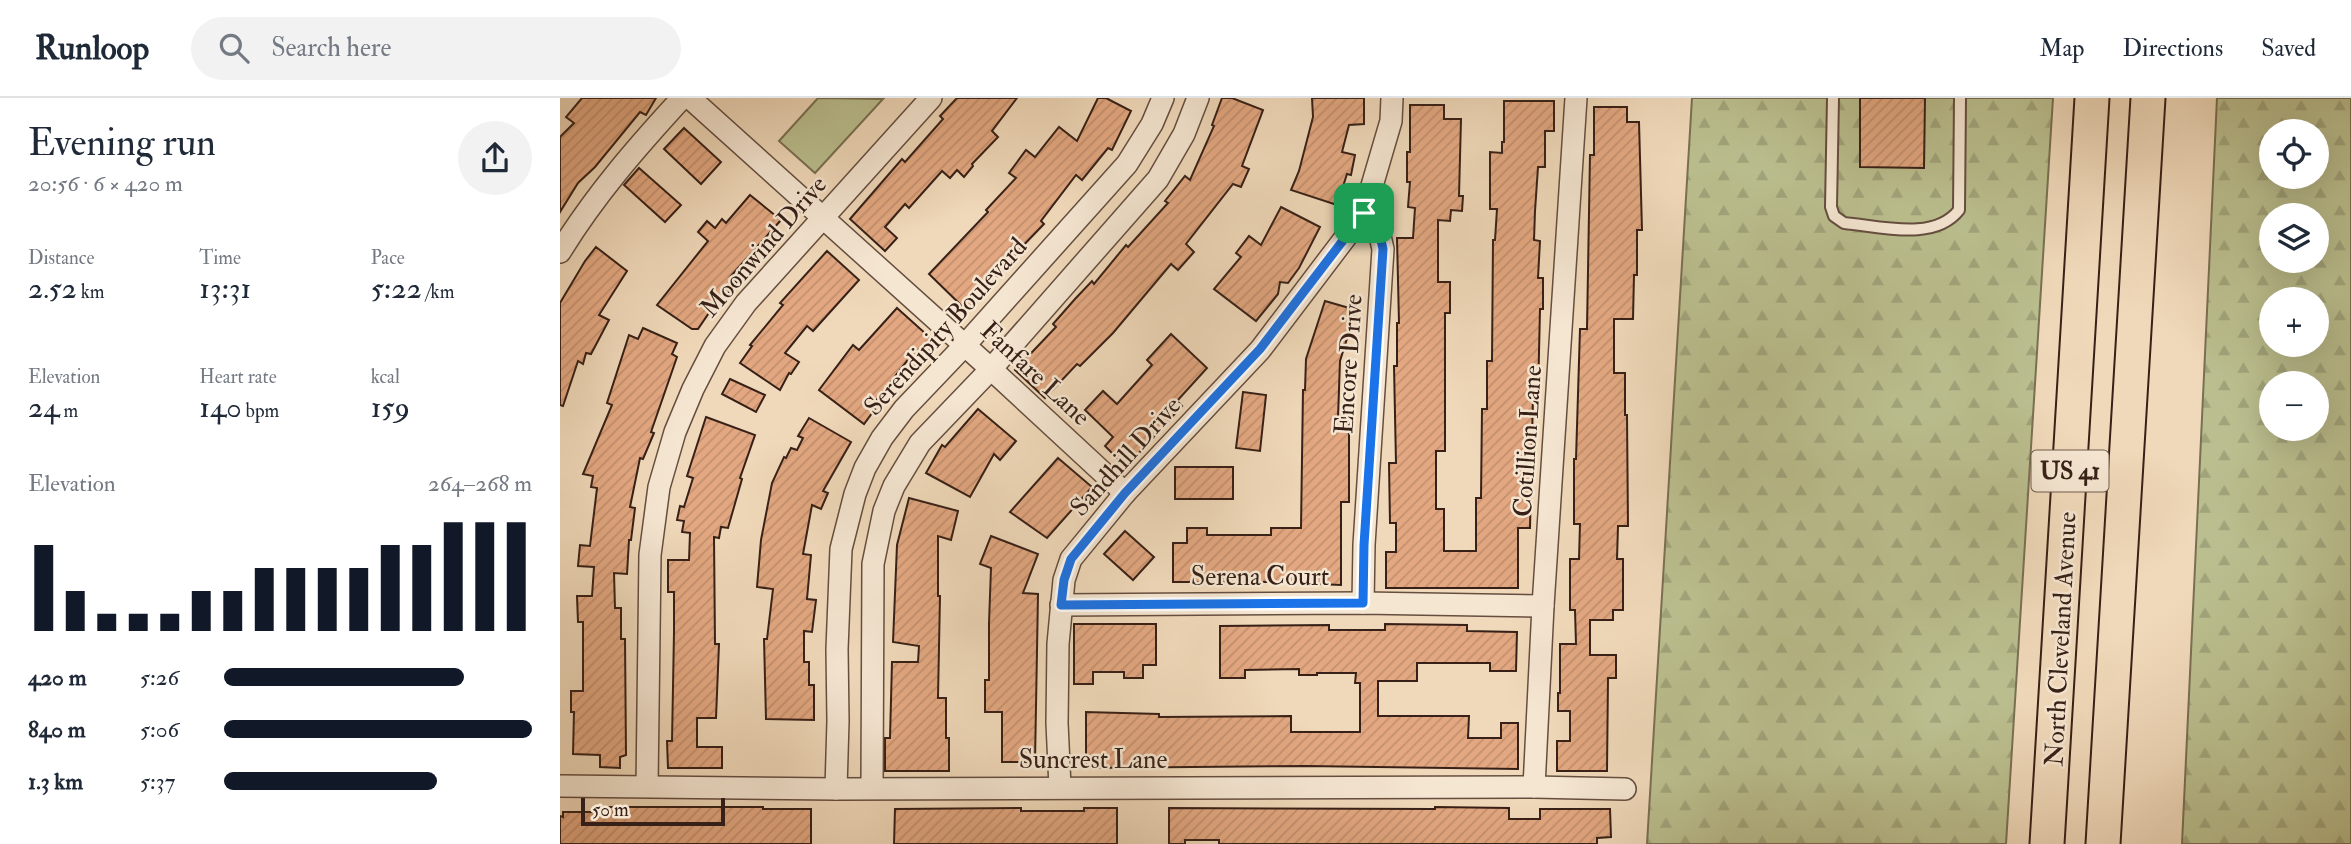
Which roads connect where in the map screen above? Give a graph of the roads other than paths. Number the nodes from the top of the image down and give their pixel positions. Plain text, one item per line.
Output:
1 (682, 98) edge
2 (690, 98) edge
3 (931, 98) edge
4 (1163, 98) edge
5 (1198, 98) edge
6 (1392, 98) edge
7 (1576, 98) edge
8 (1833, 98) edge
9 (1960, 98) edge
10 (2092, 98) edge
11 (2148, 98) edge
12 (1364, 213) junction
13 (824, 218) junction
14 (560, 252) edge
15 (965, 345) junction
16 (991, 369) junction
17 (1125, 493) junction
18 (1363, 603) junction
19 (1061, 605) junction
20 (1543, 606) junction
21 (560, 786) edge
22 (647, 786) junction
23 (1060, 787) junction
24 (1534, 787) junction
25 (872, 788) junction
26 (836, 789) junction
27 (1625, 789) dead end
28 (2047, 844) edge
29 (2103, 844) edge

1 - 14 street
2 - 13 street, Fanfare Lane
3 - 13 street, Moonwind Drive
4 - 15 street, Serendipity Boulevard
5 - 16 street
6 - 12 street
7 - 20 street, Cotillion Lane
8 - 9 lane
10 - 28 main road, North Cleveland Avenue / US 41
11 - 29 main road, North Cleveland Avenue / US 41
12 - 17 street, Sandhill Drive
12 - 18 street, Encore Drive
13 - 15 street, Fanfare Lane
13 - 22 street, Moonwind Drive
15 - 16 street, Fanfare Lane
15 - 26 street, Serendipity Boulevard
16 - 17 street, Fanfare Lane
16 - 25 street
17 - 19 street, Sandhill Drive
18 - 19 street, Serena Court
18 - 20 street, Serena Court
19 - 23 street, Sandhill Drive
20 - 24 street, Cotillion Lane
21 - 22 street, Suncrest Lane
22 - 26 street, Suncrest Lane
23 - 24 street, Suncrest Lane
23 - 25 street, Suncrest Lane
24 - 27 street, Suncrest Lane
25 - 26 street, Suncrest Lane

